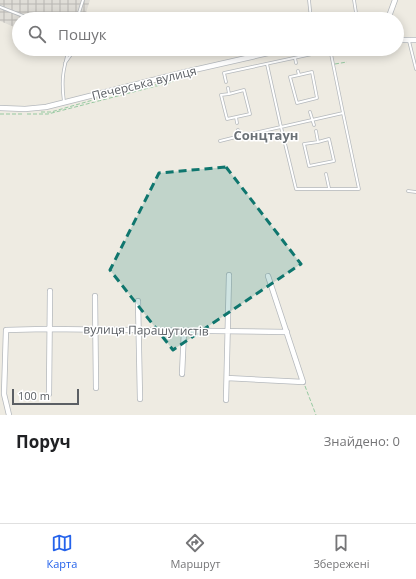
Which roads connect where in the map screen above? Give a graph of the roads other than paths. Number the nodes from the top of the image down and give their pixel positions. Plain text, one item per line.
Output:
1 (83, 0) edge
2 (310, 0) edge
3 (354, 0) edge
4 (395, 0) edge
5 (0, 7) edge
6 (13, 12) edge
7 (79, 12) edge
8 (311, 12) edge
9 (356, 12) edge
10 (391, 12) edge
11 (404, 40) edge
12 (409, 40) junction
13 (416, 40) edge
14 (66, 56) edge
15 (70, 56) edge
16 (255, 56) edge
17 (304, 56) edge
18 (332, 56) edge
19 (295, 58) junction
20 (64, 63) junction
21 (296, 63) dead end
22 (267, 64) junction
23 (416, 69) edge
24 (298, 71) dead end
25 (299, 75) junction
26 (226, 82) dead end
27 (228, 88) dead end
28 (229, 94) junction
29 (307, 100) junction
30 (64, 103) junction
31 (308, 104) dead end
32 (0, 108) edge
33 (310, 112) dead end
34 (344, 113) junction
35 (236, 117) junction
36 (312, 120) junction
37 (237, 124) dead end
38 (314, 125) dead end
39 (281, 127) junction
40 (238, 130) dead end
41 (316, 131) dead end
42 (240, 136) junction
43 (220, 141) dead end
44 (318, 142) junction
45 (322, 164) junction
46 (324, 167) dead end
47 (326, 174) dead end
48 (329, 189) junction
49 (408, 191) dead end
50 (416, 192) edge
51 (229, 275) dead end
52 (268, 276) dead end
53 (50, 291) dead end
54 (95, 296) dead end
55 (138, 301) dead end
56 (50, 329) junction
57 (95, 330) junction
58 (139, 330) junction
59 (184, 331) junction
60 (229, 332) junction
61 (287, 332) junction
62 (2, 340) edge
63 (182, 374) dead end
64 (227, 378) junction
65 (96, 388) dead end
66 (50, 394) dead end
67 (140, 399) dead end
68 (226, 400) dead end
69 (9, 415) edge

1 - 7 lane
2 - 8 lane
3 - 9 lane
4 - 10 street
5 - 6 lane
11 - 12 street
12 - 13 street
12 - 23 lane
14 - 20 lane
15 - 20 lane
16 - 30 street, Печерська вулиця
17 - 19 lane
18 - 34 lane
19 - 21 lane
19 - 22 lane
20 - 30 lane
22 - 26 lane
22 - 39 lane
24 - 25 lane
25 - 29 lane
25 - 29 lane
27 - 28 lane
28 - 35 lane
28 - 35 lane
29 - 31 lane
30 - 32 street, Печерська вулиця
33 - 36 lane
34 - 36 lane
34 - 48 lane
35 - 37 lane
36 - 38 lane
36 - 39 lane
39 - 42 lane
39 - 48 lane
40 - 42 lane
41 - 44 lane
42 - 43 lane
44 - 45 lane
44 - 45 lane
45 - 46 lane
47 - 48 lane
49 - 50 lane
51 - 60 street
52 - 61 street
53 - 56 street
54 - 57 street
55 - 58 street
56 - 57 street, вулиця Парашутистів
56 - 62 street, вулиця Парашутистів
56 - 66 street
57 - 58 street, вулиця Парашутистів
57 - 65 street
58 - 59 street, вулиця Парашутистів
58 - 67 street
59 - 60 street, вулиця Парашутистів
59 - 63 street
60 - 61 street, вулиця Парашутистів
60 - 64 street
61 - 64 street
62 - 69 street
64 - 68 street

